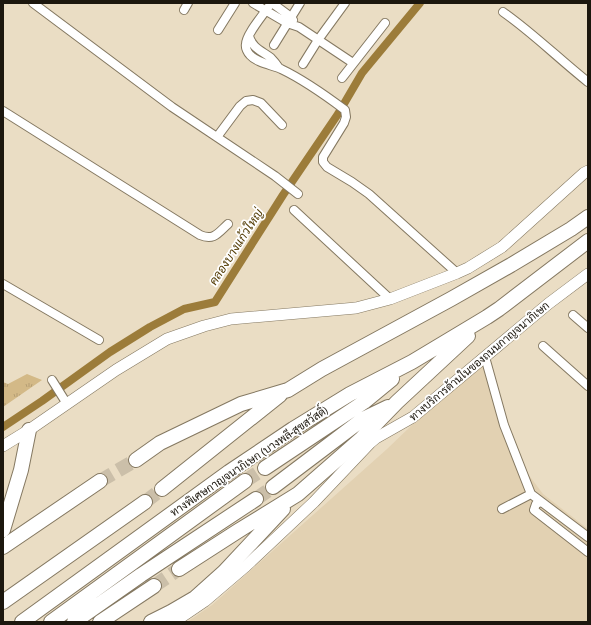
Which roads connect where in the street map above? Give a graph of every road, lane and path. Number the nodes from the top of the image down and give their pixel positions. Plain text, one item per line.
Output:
1 (33, 3) edge
2 (235, 3) edge
3 (253, 3) edge
4 (272, 3) edge
5 (300, 3) edge
6 (345, 3) edge
7 (266, 11) junction
8 (503, 12) dead end
9 (289, 20) junction
10 (385, 23) dead end
11 (218, 30) dead end
12 (318, 40) junction
13 (274, 45) dead end
14 (353, 63) junction
15 (303, 64) dead end
16 (342, 78) dead end
17 (588, 82) edge
18 (3, 111) edge
19 (282, 125) dead end
20 (217, 137) junction
21 (588, 171) edge
22 (297, 193) dead end
23 (294, 210) dead end
24 (588, 217) edge
25 (228, 224) dead end
26 (588, 241) edge
27 (457, 274) junction
28 (588, 274) edge
29 (3, 284) edge
30 (390, 299) junction
31 (573, 315) dead end
32 (487, 317) junction
33 (588, 328) edge
34 (99, 340) dead end
35 (543, 346) dead end
36 (485, 357) junction
37 (412, 362) junction
38 (52, 380) dead end
39 (588, 386) edge
40 (288, 390) junction
41 (397, 402) junction
42 (67, 404) junction
43 (29, 430) junction
44 (3, 446) edge
45 (136, 460) tunnel mouth
46 (265, 468) tunnel mouth
47 (100, 481) tunnel mouth
48 (244, 481) tunnel mouth
49 (272, 487) tunnel mouth
50 (162, 490) tunnel mouth
51 (298, 494) junction
52 (531, 494) junction
53 (256, 499) tunnel mouth
54 (145, 502) tunnel mouth
55 (541, 502) junction
56 (502, 509) dead end
57 (3, 530) edge
58 (588, 537) edge
59 (3, 547) edge
60 (588, 552) edge
61 (179, 569) tunnel mouth
62 (154, 586) tunnel mouth
63 (3, 602) edge
64 (77, 619) edge
65 (22, 622) edge
66 (51, 622) edge
67 (100, 622) edge
68 (151, 622) edge
69 (174, 622) edge

1 - 20 street
2 - 11 street
3 - 7 street
4 - 7 street
4 - 9 street
5 - 9 street
6 - 12 street
7 - 9 street
7 - 27 street
8 - 17 street
9 - 12 street
9 - 13 street
10 - 14 street
12 - 14 street
12 - 15 street
14 - 16 street
18 - 25 street
19 - 20 street
20 - 22 street
21 - 27 main road
23 - 30 street
24 - 40 highway
26 - 32 highway, ทางพิเศษกาญจนาภิเษก (บางพลี-สุขสวัสดิ์)
27 - 30 main road
28 - 36 main road, ทางบริการด้านในของถนนกาญจนาภิเษก
29 - 34 street
30 - 42 main road
31 - 33 street
32 - 37 highway, ทางพิเศษกาญจนาภิเษก (บางพลี-สุขสวัสดิ์)
32 - 41 highway, ทางพิเศษกาญจนาภิเษก (บางพลี-สุขสวัสดิ์)
35 - 39 street
36 - 52 street
36 - 69 main road, ทางบริการด้านในของถนนกาญจนาภิเษก
37 - 46 highway
37 - 65 highway, ทางพิเศษกาญจนาภิเษก (บางพลี-สุขสวัสดิ์)
38 - 42 street
40 - 45 highway
40 - 50 highway
41 - 49 highway, ทางพิเศษกาญจนาภิเษก (บางพลี-สุขสวัสดิ์)
41 - 51 highway, ทางพิเศษกาญจนาภิเษก (บางพลี-สุขสวัสดิ์)
42 - 43 main road
43 - 44 main road
43 - 57 highway
47 - 59 highway
48 - 66 highway
51 - 61 highway, ทางพิเศษกาญจนาภิเษก (บางพลี-สุขสวัสดิ์)
51 - 68 highway
52 - 55 street
52 - 56 street
53 - 64 highway
54 - 63 highway
55 - 58 street
55 - 60 street
62 - 67 highway

